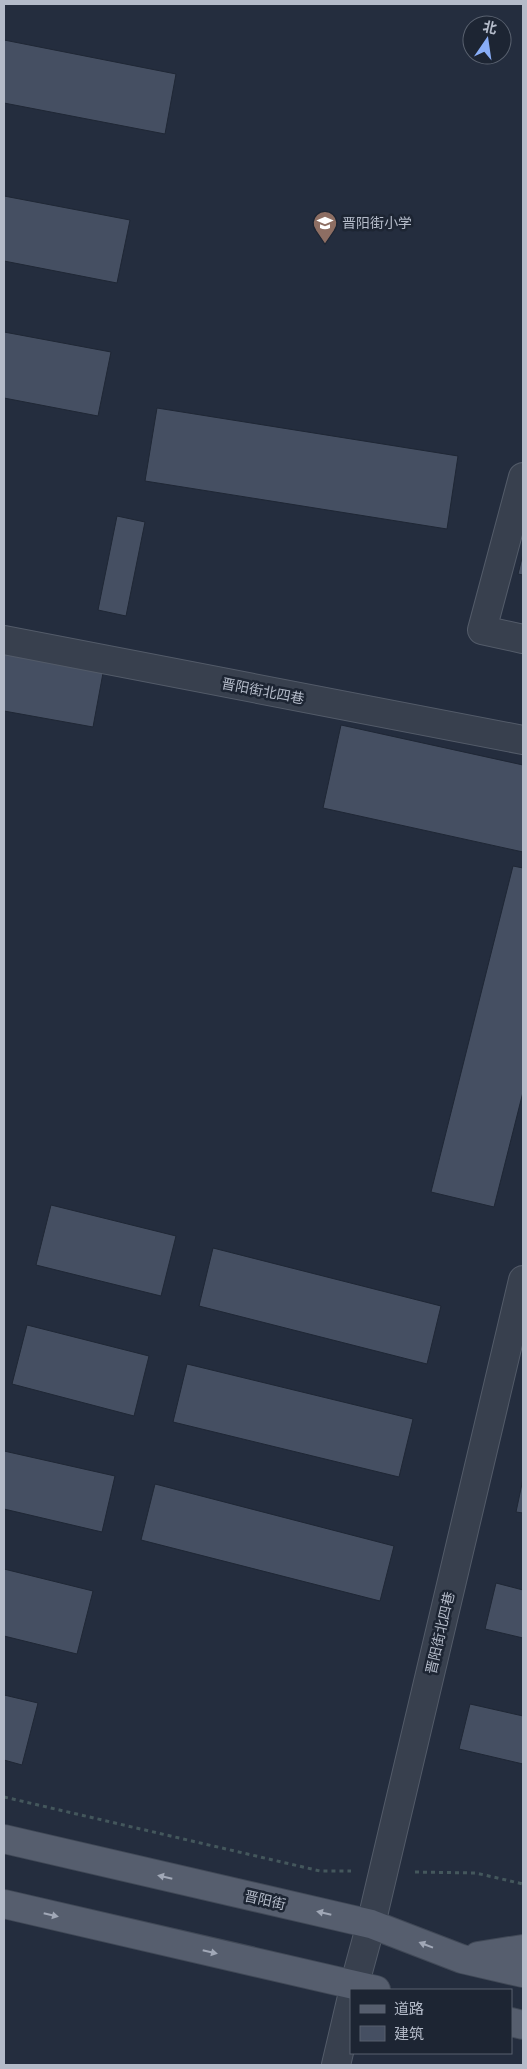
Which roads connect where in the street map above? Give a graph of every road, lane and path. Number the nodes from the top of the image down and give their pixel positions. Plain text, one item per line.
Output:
1 (523, 477) edge
2 (523, 639) edge
3 (4, 640) edge
4 (523, 740) edge
5 (523, 1280) edge
6 (4, 1797) edge
7 (4, 1839) edge
8 (384, 1871) junction
9 (523, 1884) edge
10 (4, 1904) edge
11 (371, 1924) junction
12 (523, 1949) edge
13 (462, 1959) junction
14 (523, 1973) edge
15 (360, 1989) edge
16 (350, 1990) edge
17 (350, 2021) edge
18 (336, 2065) edge

1 - 2 street
3 - 4 street, 晋阳街北四巷
5 - 8 street, 晋阳街北四巷
6 - 8 path
11 -> 7 main road, 晋阳街
8 - 9 path
8 - 11 street, 晋阳街北四巷
10 -> 16 main road
13 -> 11 main road, 晋阳街
11 - 15 street, 晋阳街北四巷
12 - 13 main road
13 - 14 main road, 晋阳街
17 - 18 street, 晋阳街北四巷

